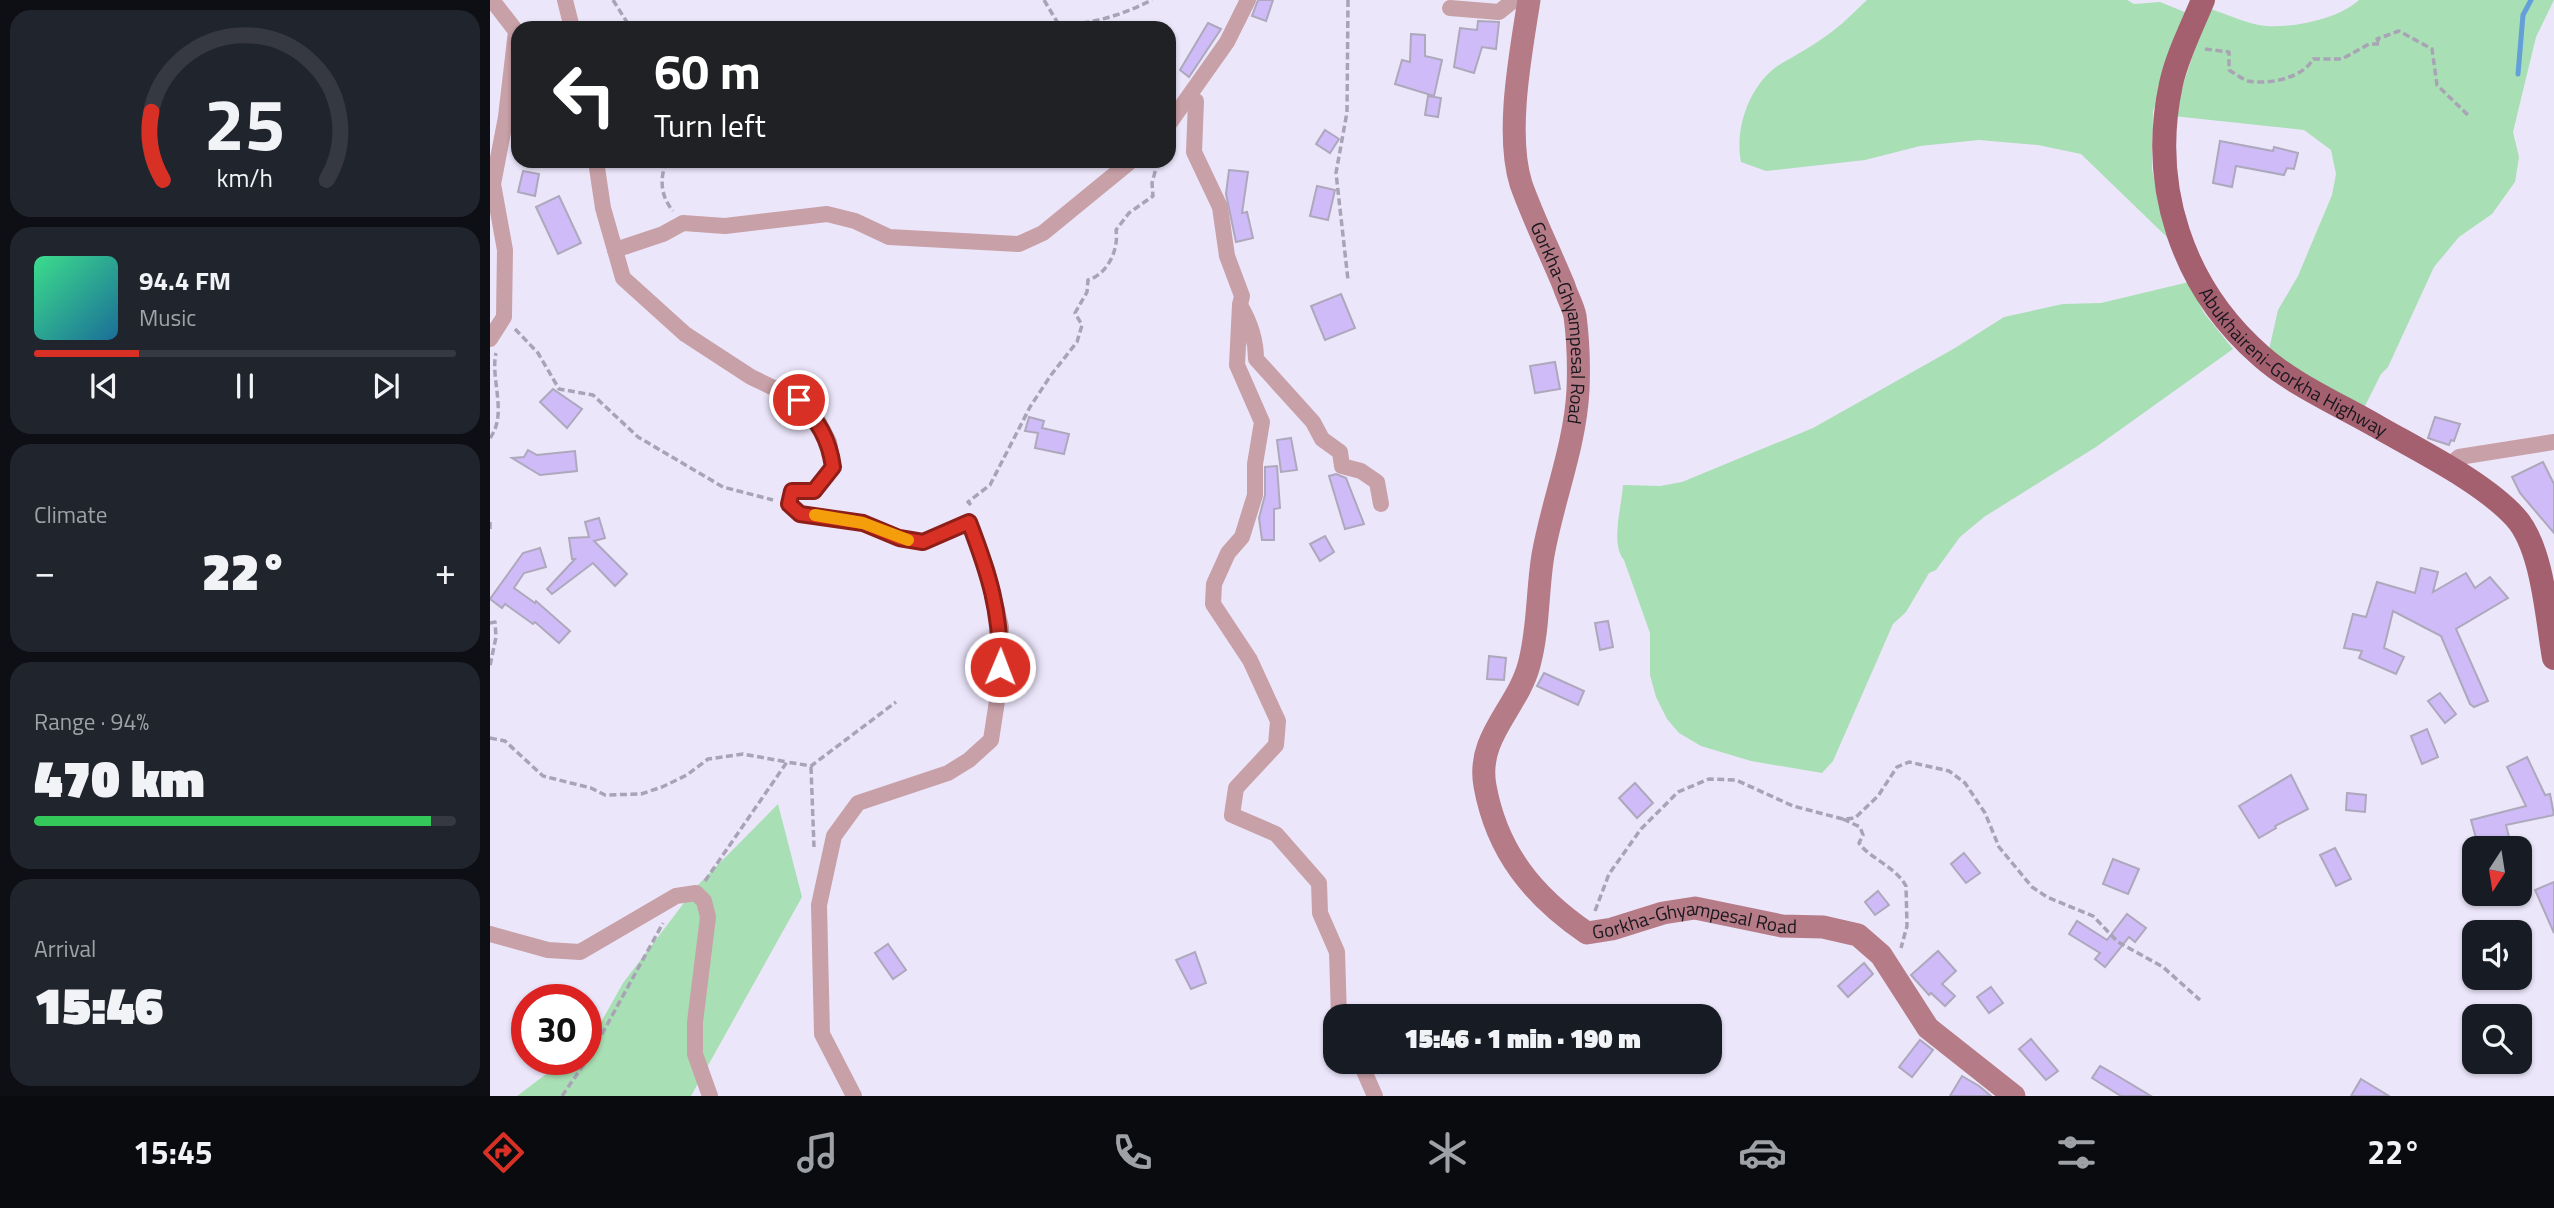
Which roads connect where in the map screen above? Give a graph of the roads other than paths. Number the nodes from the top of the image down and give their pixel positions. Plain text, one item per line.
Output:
1 (492, 0) edge
2 (565, 0) edge
3 (1248, 0) edge
4 (1514, 0) edge
5 (1529, 0) edge
6 (2203, 0) edge
7 (1450, 8) dead end
8 (570, 21) edge
9 (511, 25) edge
10 (511, 74) edge
11 (1187, 99) junction
12 (1176, 114) edge
13 (597, 168) edge
14 (1122, 168) edge
15 (615, 250) junction
16 (1240, 304) junction
17 (493, 344) edge
18 (2554, 442) edge
19 (2448, 467) junction
20 (1381, 505) dead end
21 (2554, 658) edge
22 (490, 934) edge
23 (1339, 1004) edge
24 (1366, 1074) edge
25 (710, 1096) edge
26 (854, 1096) edge
27 (1376, 1096) edge
28 (2014, 1096) edge

1 - 9 street
2 - 8 street
3 - 11 street
4 - 7 street
5 - 28 main road, Gorkha-Ghyampesal Road
6 - 19 main road, Abukhaireni-Gorkha Highway
10 - 17 street
11 - 12 street
11 - 16 street
13 - 15 street
14 - 15 street
15 - 26 street
16 - 20 street
16 - 23 street
18 - 19 street
19 - 21 main road, Abukhaireni-Gorkha Highway
22 - 25 street
24 - 27 street

